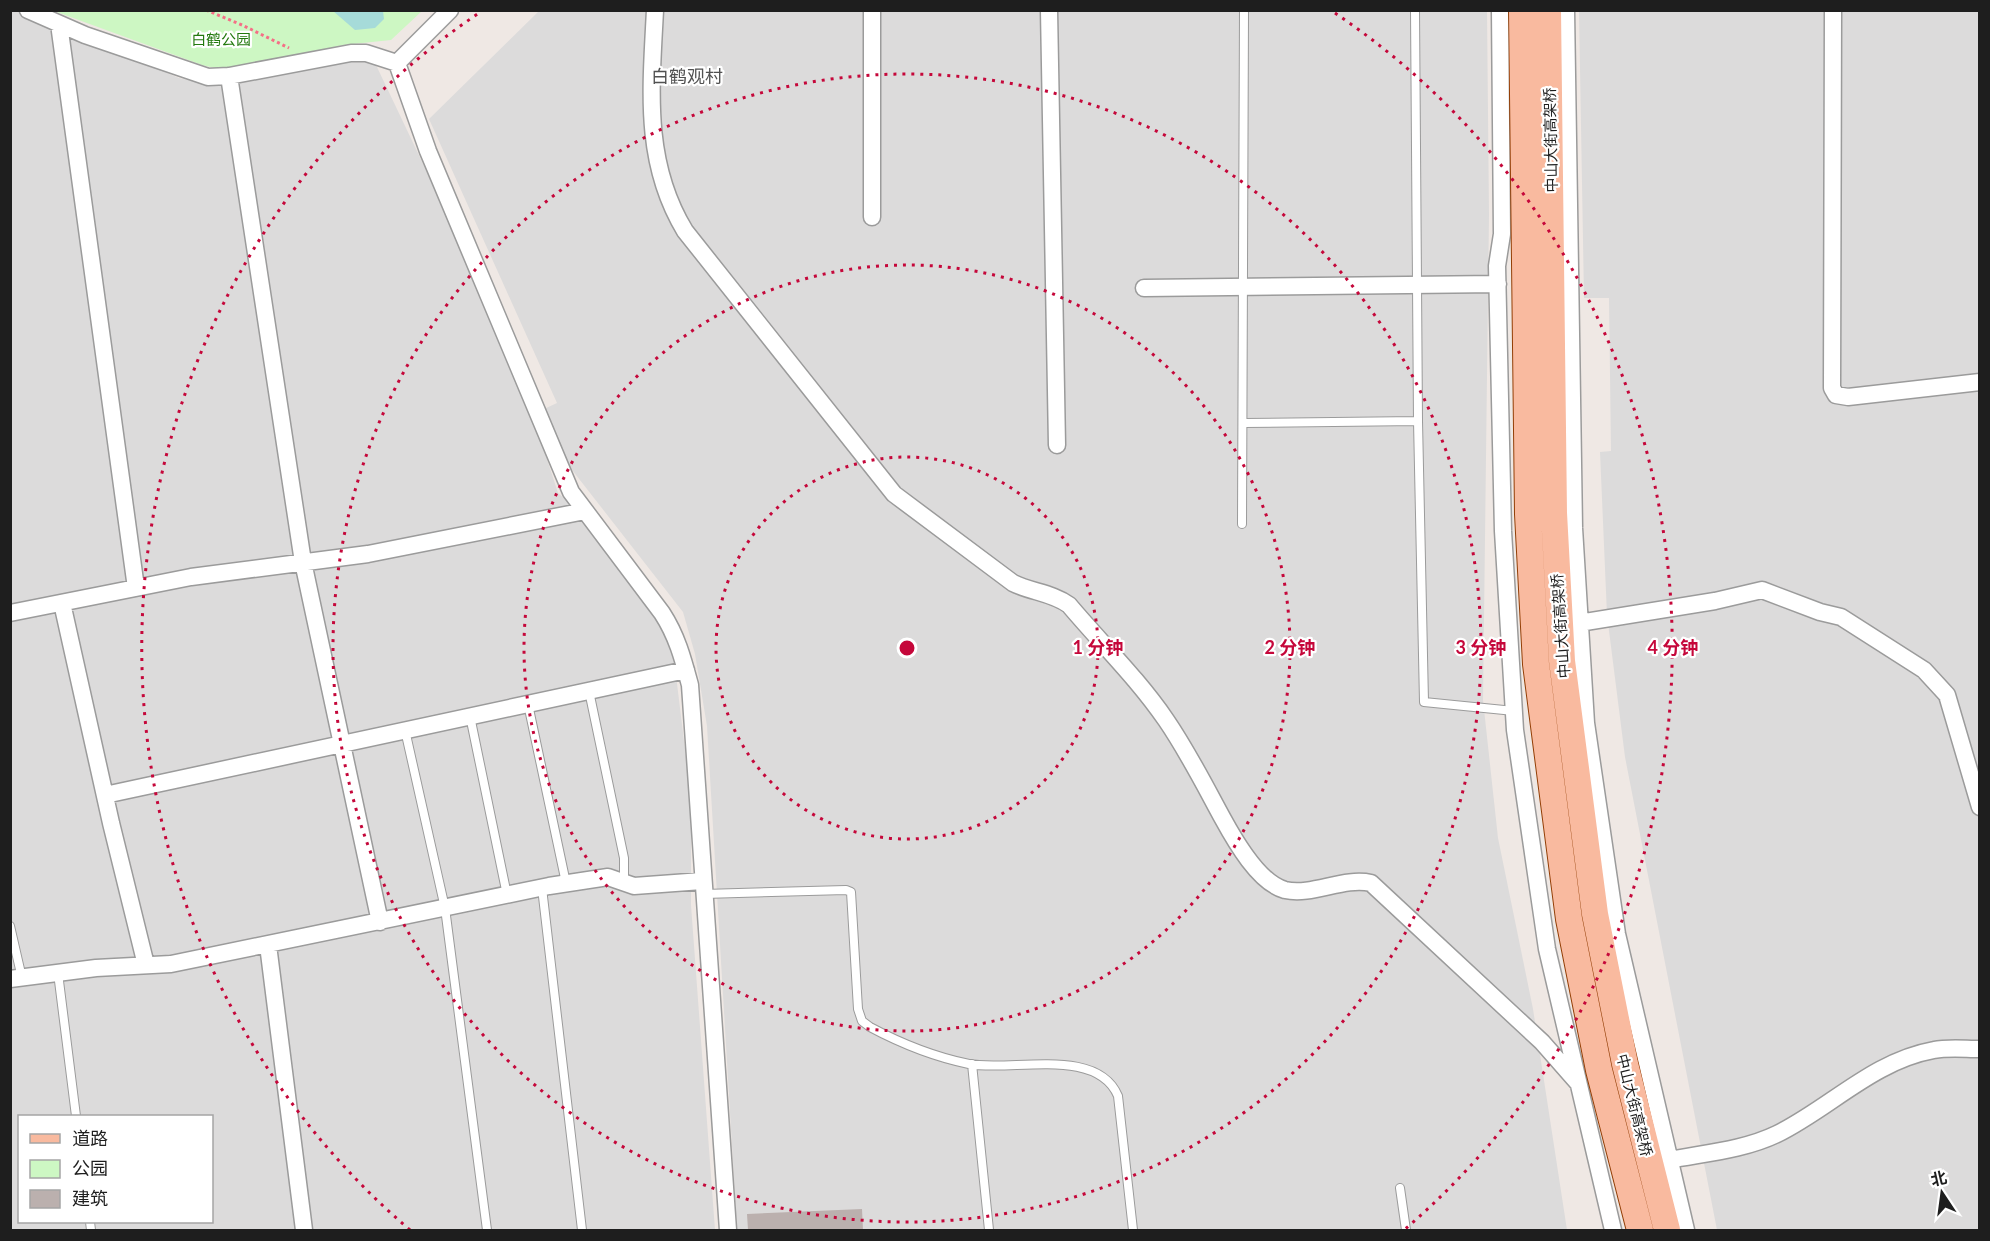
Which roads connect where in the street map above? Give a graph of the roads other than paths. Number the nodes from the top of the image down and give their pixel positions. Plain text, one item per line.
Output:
1 (27, 10) edge
2 (450, 10) edge
3 (655, 10) edge
4 (872, 10) edge
5 (1049, 10) edge
6 (1244, 10) edge
7 (1415, 10) edge
8 (1500, 10) edge
9 (1522, 10) edge
10 (1548, 10) edge
11 (1566, 10) edge
12 (1833, 10) edge
13 (59, 24) junction
14 (397, 63) junction
15 (229, 76) junction
16 (872, 217) dead end
17 (1498, 284) junction
18 (1418, 285) junction
19 (1244, 287) junction
20 (1144, 288) dead end
21 (1980, 382) edge
22 (1418, 421) junction
23 (1244, 423) junction
24 (1057, 445) dead end
25 (585, 511) junction
26 (1242, 524) dead end
27 (303, 562) junction
28 (136, 588) junction
29 (62, 603) junction
30 (10, 613) edge
31 (1579, 623) junction
32 (686, 670) junction
33 (589, 691) junction
34 (528, 704) junction
35 (1514, 711) junction
36 (470, 716) junction
37 (405, 730) junction
38 (341, 744) junction
39 (105, 795) junction
40 (1980, 807) edge
41 (566, 883) junction
42 (624, 884) junction
43 (703, 887) junction
44 (542, 888) junction
45 (507, 895) junction
46 (445, 908) junction
47 (380, 922) junction
48 (10, 926) edge
49 (268, 945) junction
50 (146, 965) junction
51 (58, 973) junction
52 (16, 978) edge
53 (1980, 1049) edge
54 (972, 1064) junction
55 (1578, 1083) junction
56 (76, 1115) edge
57 (1670, 1160) junction
58 (1400, 1188) dead end
59 (304, 1230) edge
60 (487, 1230) edge
61 (582, 1230) edge
62 (728, 1230) edge
63 (989, 1230) edge
64 (1133, 1230) edge
65 (1406, 1230) edge
66 (1613, 1230) edge
67 (1640, 1230) edge
68 (1667, 1230) edge
69 (1686, 1230) edge

1 - 13 street
2 - 14 street
3 - 55 street
4 - 16 street
5 - 24 street
6 - 19 lane
7 - 18 lane
8 - 17 street
9 - 67 main road, 中山大街高架桥
10 - 68 main road, 中山大街高架桥
11 - 31 street
12 - 21 street
13 - 15 street
13 - 28 street
14 - 15 street
14 - 25 street
15 - 27 street
17 - 18 street
17 - 35 street
18 - 19 street
18 - 22 lane
19 - 20 street
19 - 23 lane
22 - 23 lane
22 - 35 lane
23 - 26 lane
25 - 27 street
25 - 32 street
27 - 28 street
27 - 38 street
28 - 29 street
29 - 30 street
29 - 39 street
31 - 40 street
31 - 57 street
32 - 33 street
32 - 43 street
33 - 34 street
33 - 42 lane
34 - 36 street
34 - 41 lane
35 - 55 street
36 - 37 street
36 - 45 lane
37 - 38 street
37 - 46 lane
38 - 39 street
38 - 47 street
39 - 50 street
41 - 42 street
41 - 44 street
42 - 43 street
43 - 54 lane
43 - 62 street
44 - 45 street
44 - 61 lane
45 - 46 street
46 - 47 street
46 - 60 lane
47 - 49 street
48 - 52 lane
49 - 50 street
49 - 59 street
50 - 51 street
51 - 52 street
51 - 56 lane
53 - 57 street
54 - 63 lane
54 - 64 lane
55 - 66 street
57 - 69 street
58 - 65 lane

